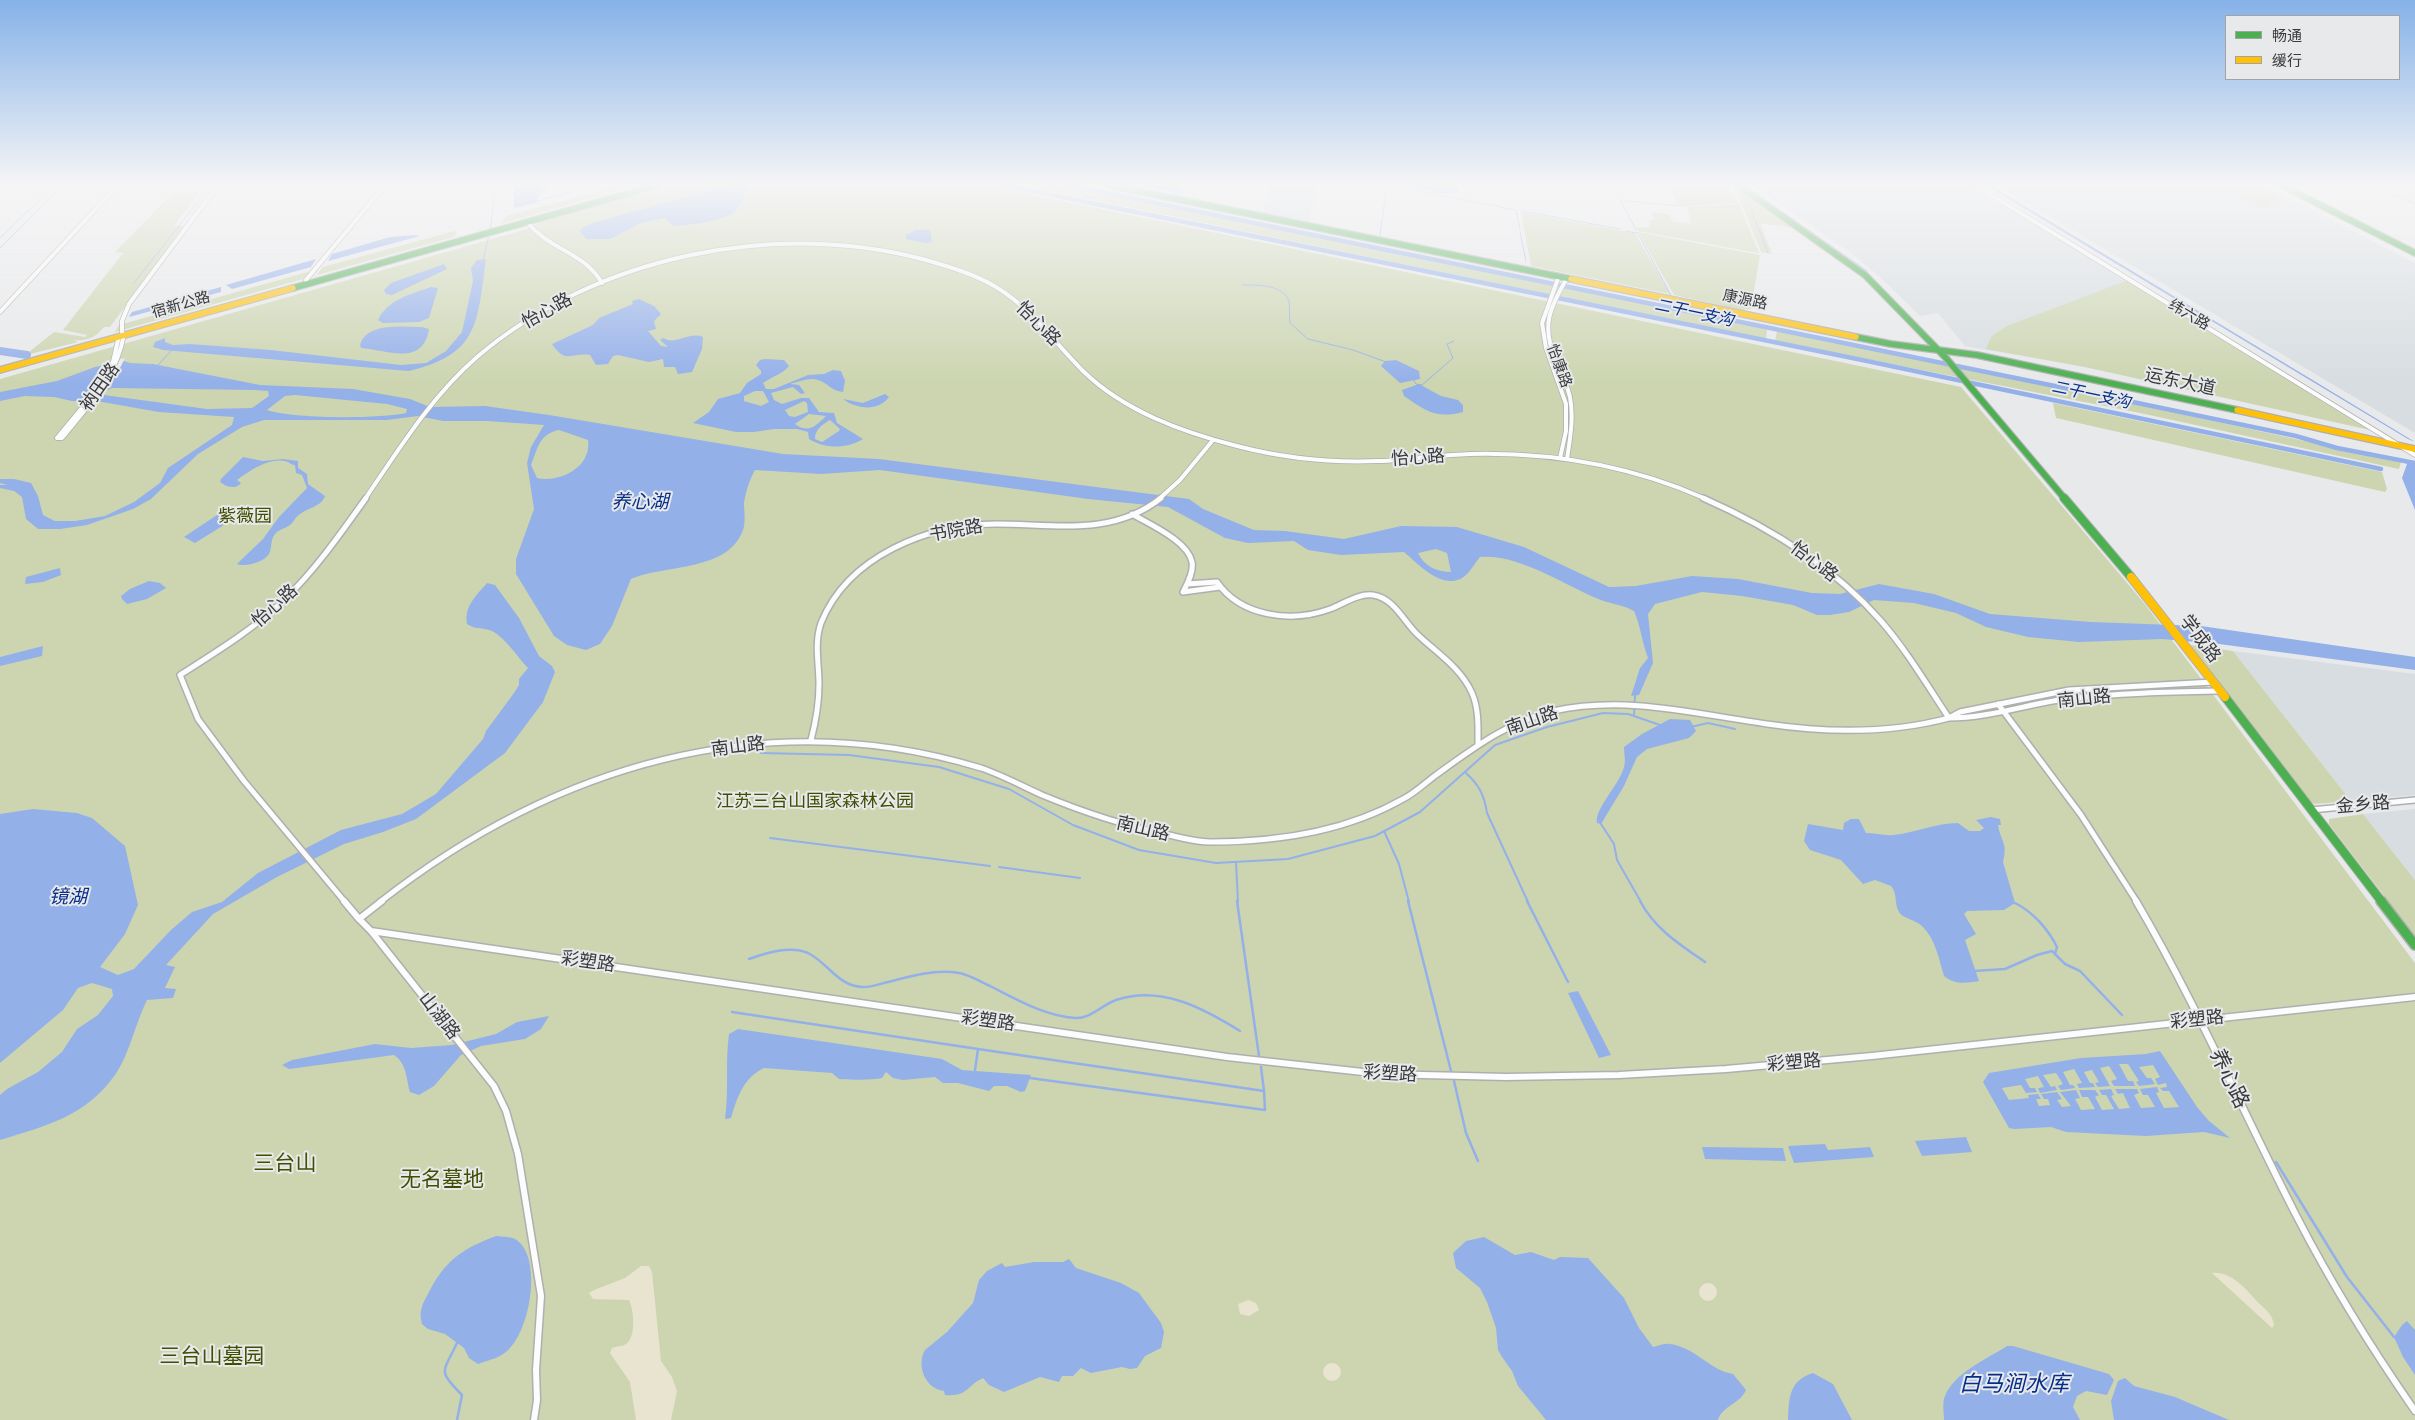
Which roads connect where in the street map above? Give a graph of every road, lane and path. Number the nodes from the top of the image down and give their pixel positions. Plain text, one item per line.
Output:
1 (56, 251) edge
2 (168, 251) edge
3 (330, 251) edge
4 (413, 251) edge
5 (417, 251) edge
6 (565, 251) edge
7 (715, 251) edge
8 (886, 251) edge
9 (1428, 251) edge
10 (1833, 251) edge
11 (2083, 251) edge
12 (1562, 279) junction
13 (306, 280) junction
14 (602, 283) junction
15 (0, 312) edge
16 (122, 334) junction
17 (1937, 349) junction
18 (0, 368) edge
19 (60, 438) dead end
20 (1213, 440) junction
21 (2402, 446) junction
22 (2415, 453) edge
23 (1560, 458) junction
24 (1567, 459) junction
25 (1132, 514) junction
26 (1187, 584) junction
27 (1220, 587) junction
28 (180, 675) joint
29 (2213, 682) junction
30 (2220, 691) junction
31 (1998, 704) junction
32 (2004, 711) junction
33 (1949, 718) junction
34 (811, 740) junction
35 (1478, 745) junction
36 (2415, 800) edge
37 (2311, 810) junction
38 (370, 911) junction
39 (359, 919) junction
40 (364, 924) junction
41 (371, 931) junction
42 (2415, 945) edge
43 (2415, 997) edge
44 (2201, 1020) junction
45 (2415, 1412) edge
46 (534, 1420) edge

1 - 15 street
2 - 16 street, 衲田路
3 - 13 street
4 - 13 main road, 宿新公路
5 - 16 main road, 宿新公路
6 - 14 street
7 - 14 street, 怡心路
8 - 20 street, 怡心路
9 - 12 main road, 康源路
10 - 17 main road, 学成路
11 - 21 street, 纬六路
12 - 17 main road, 康源路
12 - 23 street, 怡康路
12 - 24 street, 怡康路
13 - 16 main road, 宿新公路
14 - 28 street, 怡心路
16 - 18 main road, 宿新公路
16 - 19 street, 衲田路
17 - 21 main road, 运东大道
17 - 29 main road, 学成路
20 - 23 street, 怡心路
20 - 25 street, 书院路
21 - 22 main road, 运东大道
23 - 24 street, 怡心路
24 - 33 street, 怡心路
25 - 26 street
25 - 34 street, 书院路
26 - 27 street
26 - 27 street
27 - 35 street
28 - 39 street, 山湖路
29 - 30 main road, 学成路
29 - 31 street, 南山路
30 - 32 street, 南山路
30 - 37 main road, 学成路
31 - 32 street, 养心路
31 - 33 street, 南山路
32 - 33 street, 南山路
32 - 44 street, 养心路
33 - 35 street, 南山路
34 - 35 street, 南山路
34 - 38 street, 南山路
36 - 37 street, 金乡路
37 - 42 main road, 学成路
38 - 39 street, 南山路
38 - 40 street
39 - 40 street, 山湖路
40 - 41 street, 山湖路
41 - 44 street, 彩塑路
41 - 46 street, 山湖路
43 - 44 street, 彩塑路
44 - 45 street, 养心路

